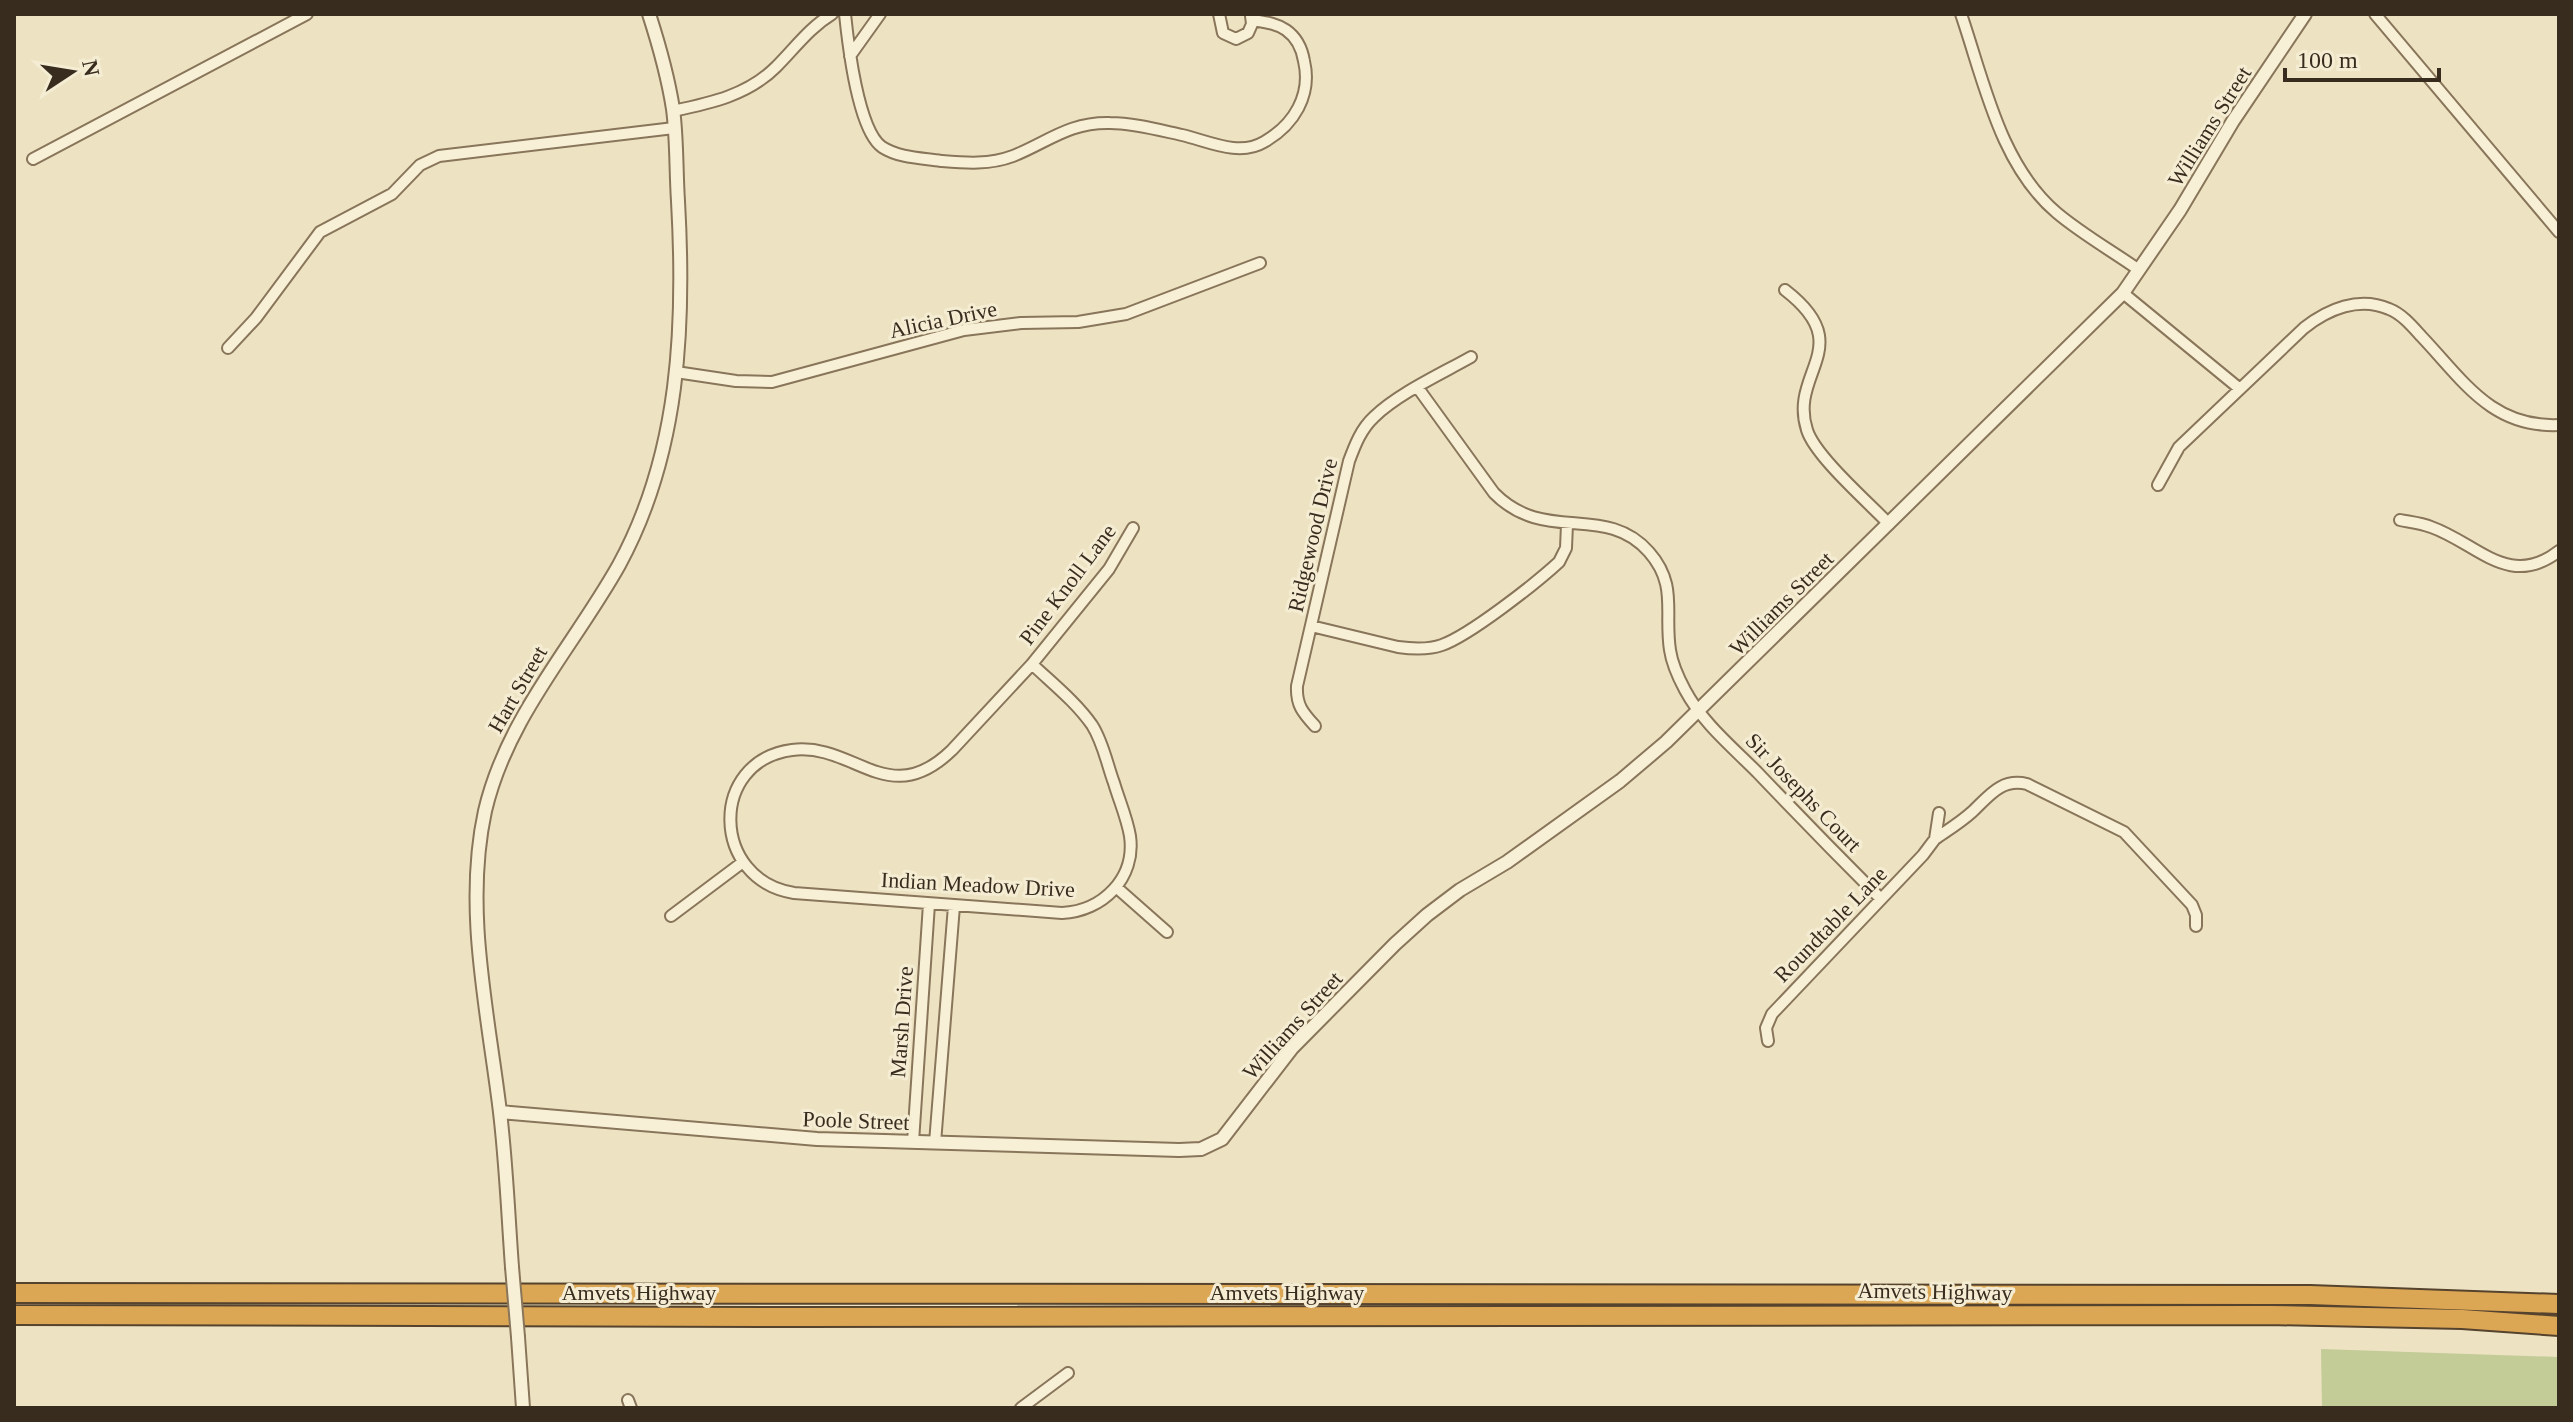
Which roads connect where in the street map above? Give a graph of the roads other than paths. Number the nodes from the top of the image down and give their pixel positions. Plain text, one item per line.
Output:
1 (307, 14) edge
2 (649, 14) edge
3 (832, 14) edge
4 (845, 14) edge
5 (880, 14) edge
6 (1219, 14) edge
7 (1961, 14) edge
8 (2305, 14) edge
9 (2375, 14) edge
10 (1251, 17) edge
11 (850, 56) junction
12 (673, 111) junction
13 (674, 128) junction
14 (33, 159) dead end
15 (2559, 232) edge
16 (1260, 263) dead end
17 (2139, 270) junction
18 (1785, 290) dead end
19 (2123, 293) junction
20 (228, 348) dead end
21 (1471, 357) dead end
22 (676, 372) junction
23 (1418, 388) junction
24 (2240, 389) junction
25 (2559, 425) edge
26 (2158, 485) dead end
27 (2400, 520) dead end
28 (1567, 524) junction
29 (1889, 524) junction
30 (1133, 528) dead end
31 (2559, 551) edge
32 (1311, 626) junction
33 (1032, 664) junction
34 (1699, 713) junction
35 (1315, 726) dead end
36 (1939, 813) dead end
37 (1935, 839) junction
38 (743, 862) junction
39 (1116, 887) junction
40 (1881, 899) junction
41 (929, 904) junction
42 (954, 906) junction
43 (671, 916) dead end
44 (2196, 926) dead end
45 (1167, 932) dead end
46 (1768, 1041) dead end
47 (500, 1112) junction
48 (913, 1142) junction
49 (935, 1143) junction
50 (1210, 1146) joint
51 (14, 1293) edge
52 (2559, 1304) edge
53 (14, 1315) edge
54 (2559, 1326) edge
55 (1068, 1373) dead end
56 (523, 1408) edge
57 (1021, 1408) edge

1 - 14 street
2 - 12 street, Hart Street
3 - 12 street
4 - 11 street
5 - 11 street
6 - 10 street
7 - 17 street
8 - 17 street, Williams Street
9 - 15 street
10 - 11 street
12 - 13 street, Hart Street
13 - 20 street
13 - 22 street, Hart Street
16 - 22 street, Alicia Drive
17 - 19 street, Williams Street
18 - 29 street
19 - 24 street
19 - 29 street, Williams Street
21 - 23 street, Ridgewood Drive
22 - 47 street, Hart Street
23 - 28 street, Sir Josephs Court
23 - 32 street, Ridgewood Drive
24 - 25 street
24 - 26 street
27 - 31 street
28 - 32 street
28 - 34 street, Sir Josephs Court
29 - 34 street, Williams Street
30 - 33 street, Pine Knoll Lane
32 - 35 street, Ridgewood Drive
33 - 38 street
33 - 39 street
34 - 40 street, Sir Josephs Court
34 - 50 street, Williams Street
36 - 37 street
37 - 40 street, Roundtable Lane
37 - 44 street, Roundtable Lane
38 - 41 street, Indian Meadow Drive
38 - 43 street
39 - 42 street, Indian Meadow Drive
39 - 45 street
40 - 46 street, Roundtable Lane
41 - 42 street, Indian Meadow Drive
41 - 48 street, Marsh Drive
42 - 49 street, Marsh Drive
47 - 48 street, Poole Street
47 - 56 street, Hart Street, bridge
48 - 49 street, Poole Street
49 - 50 street, Poole Street
51 - 52 highway, Amvets Highway
53 - 54 highway, Amvets Highway
55 - 57 street

